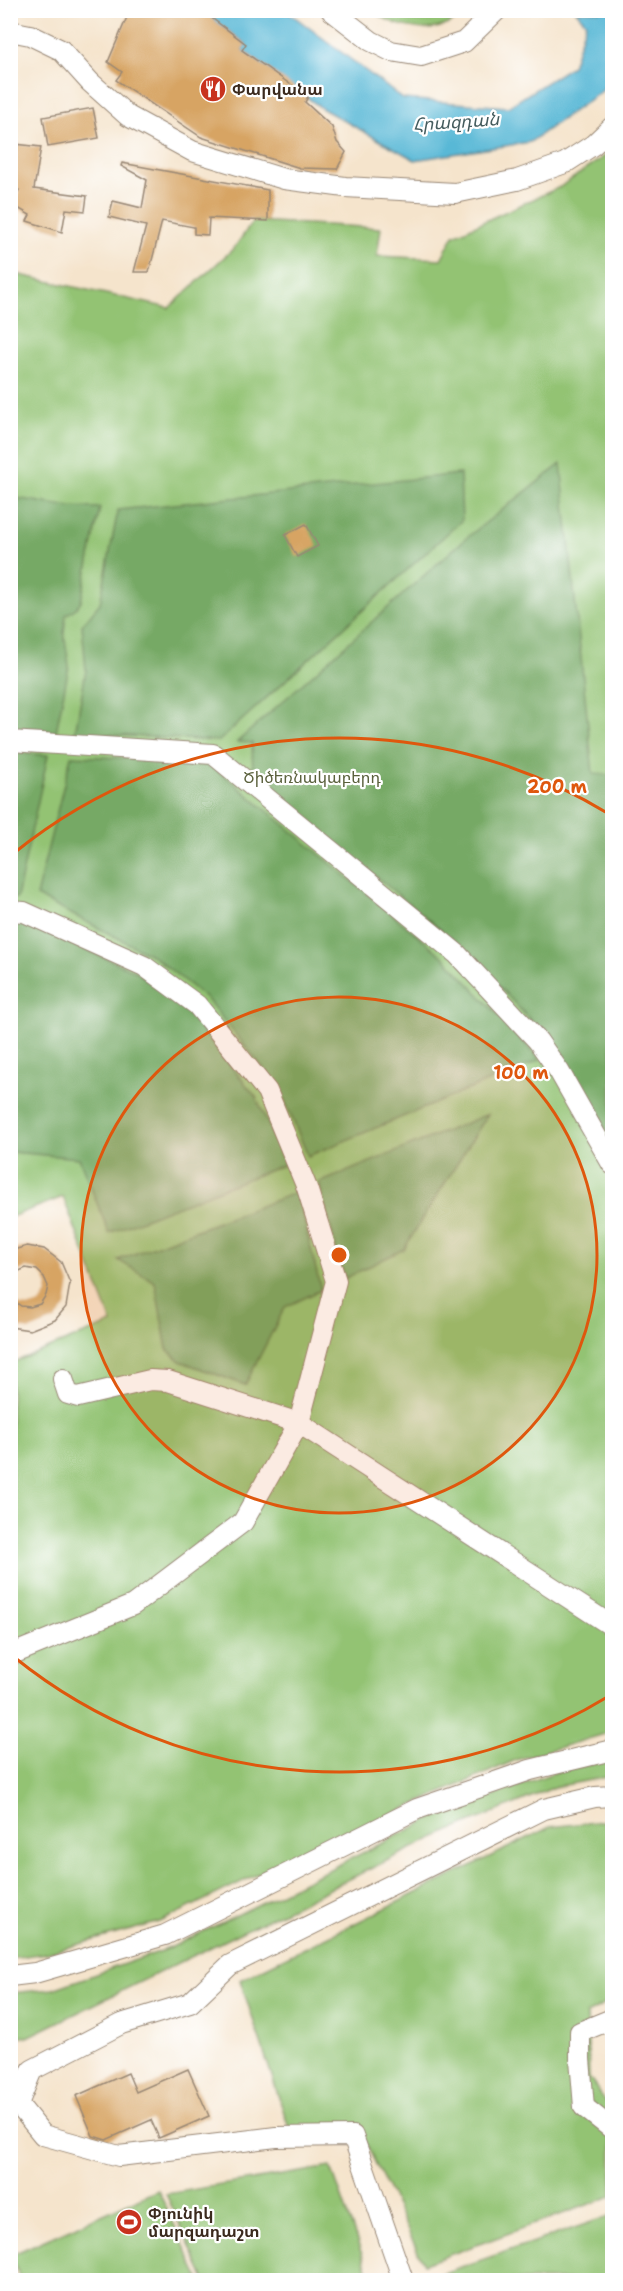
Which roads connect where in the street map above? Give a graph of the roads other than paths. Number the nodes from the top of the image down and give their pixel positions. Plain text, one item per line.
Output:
1 (331, 10) edge
2 (497, 10) edge
3 (10, 31) edge
4 (612, 127) edge
5 (10, 741) edge
6 (10, 912) edge
7 (612, 1164) edge
8 (63, 1379) dead end
9 (299, 1423) junction
10 (612, 1626) edge
11 (10, 1655) edge
12 (612, 1750) edge
13 (612, 1796) edge
14 (10, 1976) edge
15 (612, 2019) edge
16 (612, 2129) edge
17 (403, 2280) edge

1 - 2 street
3 - 4 street
5 - 7 street
6 - 9 street
8 - 9 street
9 - 10 street
9 - 11 street
12 - 14 street
13 - 17 street
15 - 16 street

